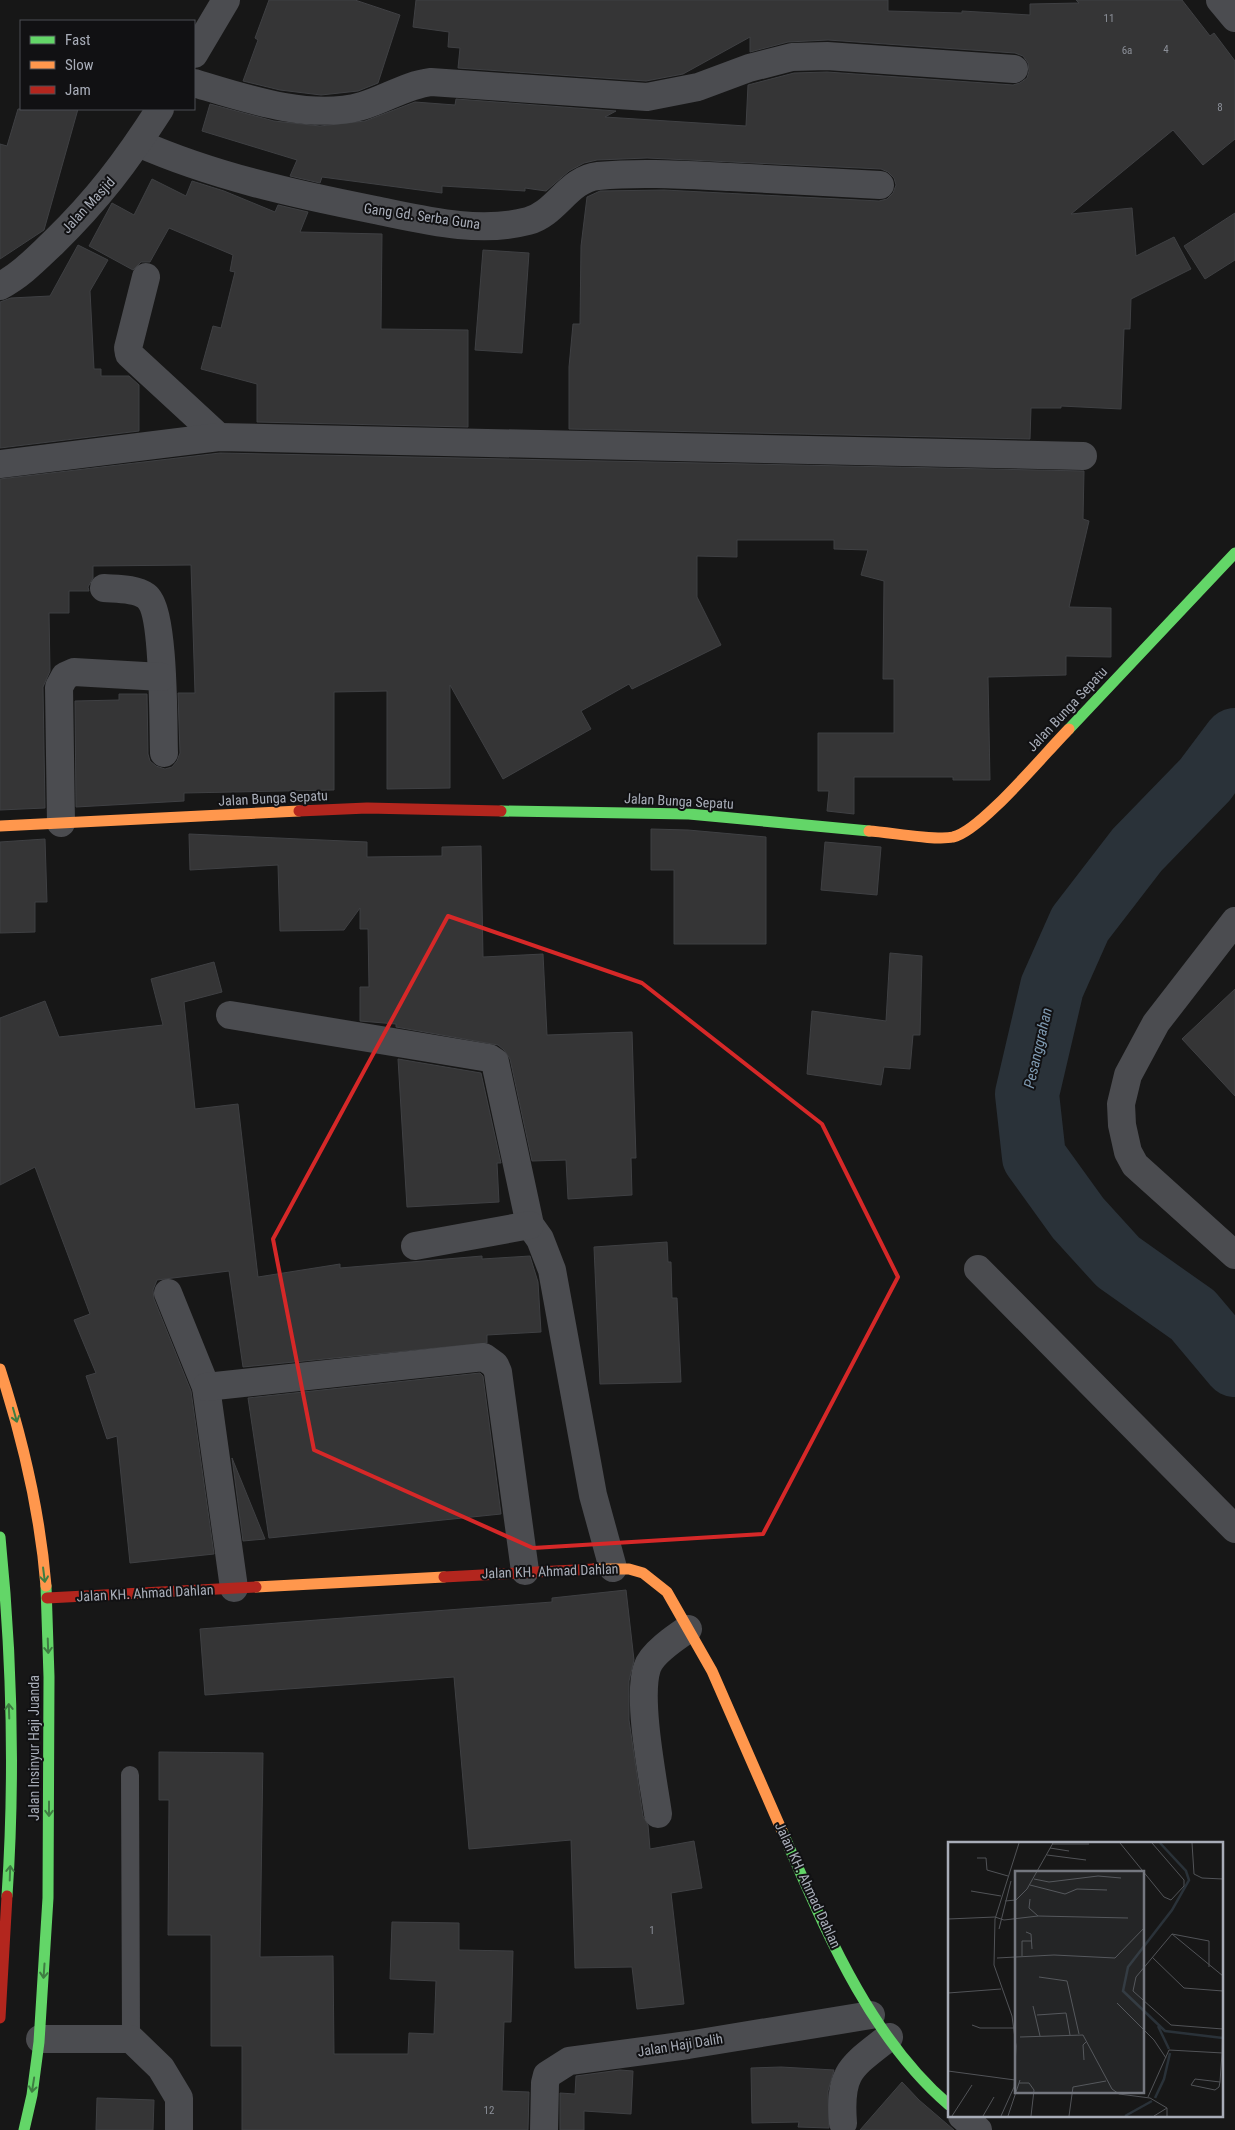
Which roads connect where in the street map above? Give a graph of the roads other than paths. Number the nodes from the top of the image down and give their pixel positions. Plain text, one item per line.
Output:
1 (226, 0) edge
2 (1220, 0) edge
3 (1235, 18) edge
4 (195, 52) edge
5 (1014, 69) dead end
6 (195, 83) edge
7 (159, 110) edge
8 (138, 143) junction
9 (880, 185) dead end
10 (146, 277) dead end
11 (0, 286) edge
12 (219, 437) junction
13 (1083, 456) dead end
14 (0, 464) edge
15 (1235, 553) edge
16 (104, 588) dead end
17 (162, 677) junction
18 (164, 752) dead end
19 (60, 823) junction
20 (0, 826) edge
21 (1235, 922) edge
22 (230, 1015) dead end
23 (530, 1226) junction
24 (415, 1246) dead end
25 (1235, 1255) edge
26 (978, 1269) dead end
27 (168, 1293) dead end
28 (0, 1369) edge
29 (206, 1387) junction
30 (1235, 1529) edge
31 (0, 1537) edge
32 (613, 1568) junction
33 (525, 1572) junction
34 (234, 1588) junction
35 (3, 1598) edge
36 (46, 1598) junction
37 (688, 1629) junction
38 (130, 1775) dead end
39 (658, 1814) dead end
40 (1, 2012) edge
41 (871, 2015) junction
42 (889, 2037) junction
43 (40, 2039) junction
44 (131, 2039) junction
45 (948, 2104) edge
46 (964, 2118) edge
47 (843, 2123) dead end
48 (24, 2130) edge
49 (179, 2130) edge
50 (544, 2130) edge
51 (978, 2130) edge

1 - 4 street
2 - 3 street
5 - 6 street
7 - 8 street, Jalan Masjid
8 - 9 street, Gang Gd. Serba Guna
8 - 11 street, Jalan Masjid
10 - 12 street
12 - 13 street
12 - 14 street
15 - 19 main road, Jalan Bunga Sepatu
16 - 17 street
17 - 18 street
17 - 19 street
19 - 20 main road, Jalan Bunga Sepatu
21 - 25 street
22 - 23 street
23 - 24 street
23 - 32 street
26 - 30 street
27 - 29 street
28 -> 36 main road, Jalan Insinyur Haji Juanda
29 - 33 street
29 - 34 street
31 - 35 main road, Jalan Insinyur Haji Juanda
32 - 33 main road, Jalan KH. Ahmad Dahlan
32 - 37 main road, Jalan KH. Ahmad Dahlan
33 - 34 main road, Jalan KH. Ahmad Dahlan
34 - 36 main road, Jalan KH. Ahmad Dahlan
40 -> 35 main road, Jalan Insinyur Haji Juanda
36 -> 43 main road, Jalan Insinyur Haji Juanda
37 - 39 street
37 - 41 main road, Jalan KH. Ahmad Dahlan
38 - 44 lane
41 - 42 main road, Jalan KH. Ahmad Dahlan
41 - 50 street, Jalan Haji Dalih
42 - 45 main road, Jalan KH. Ahmad Dahlan
42 - 47 street
43 - 44 street
43 -> 48 main road, Jalan Insinyur Haji Juanda
44 - 49 street
46 - 51 street

